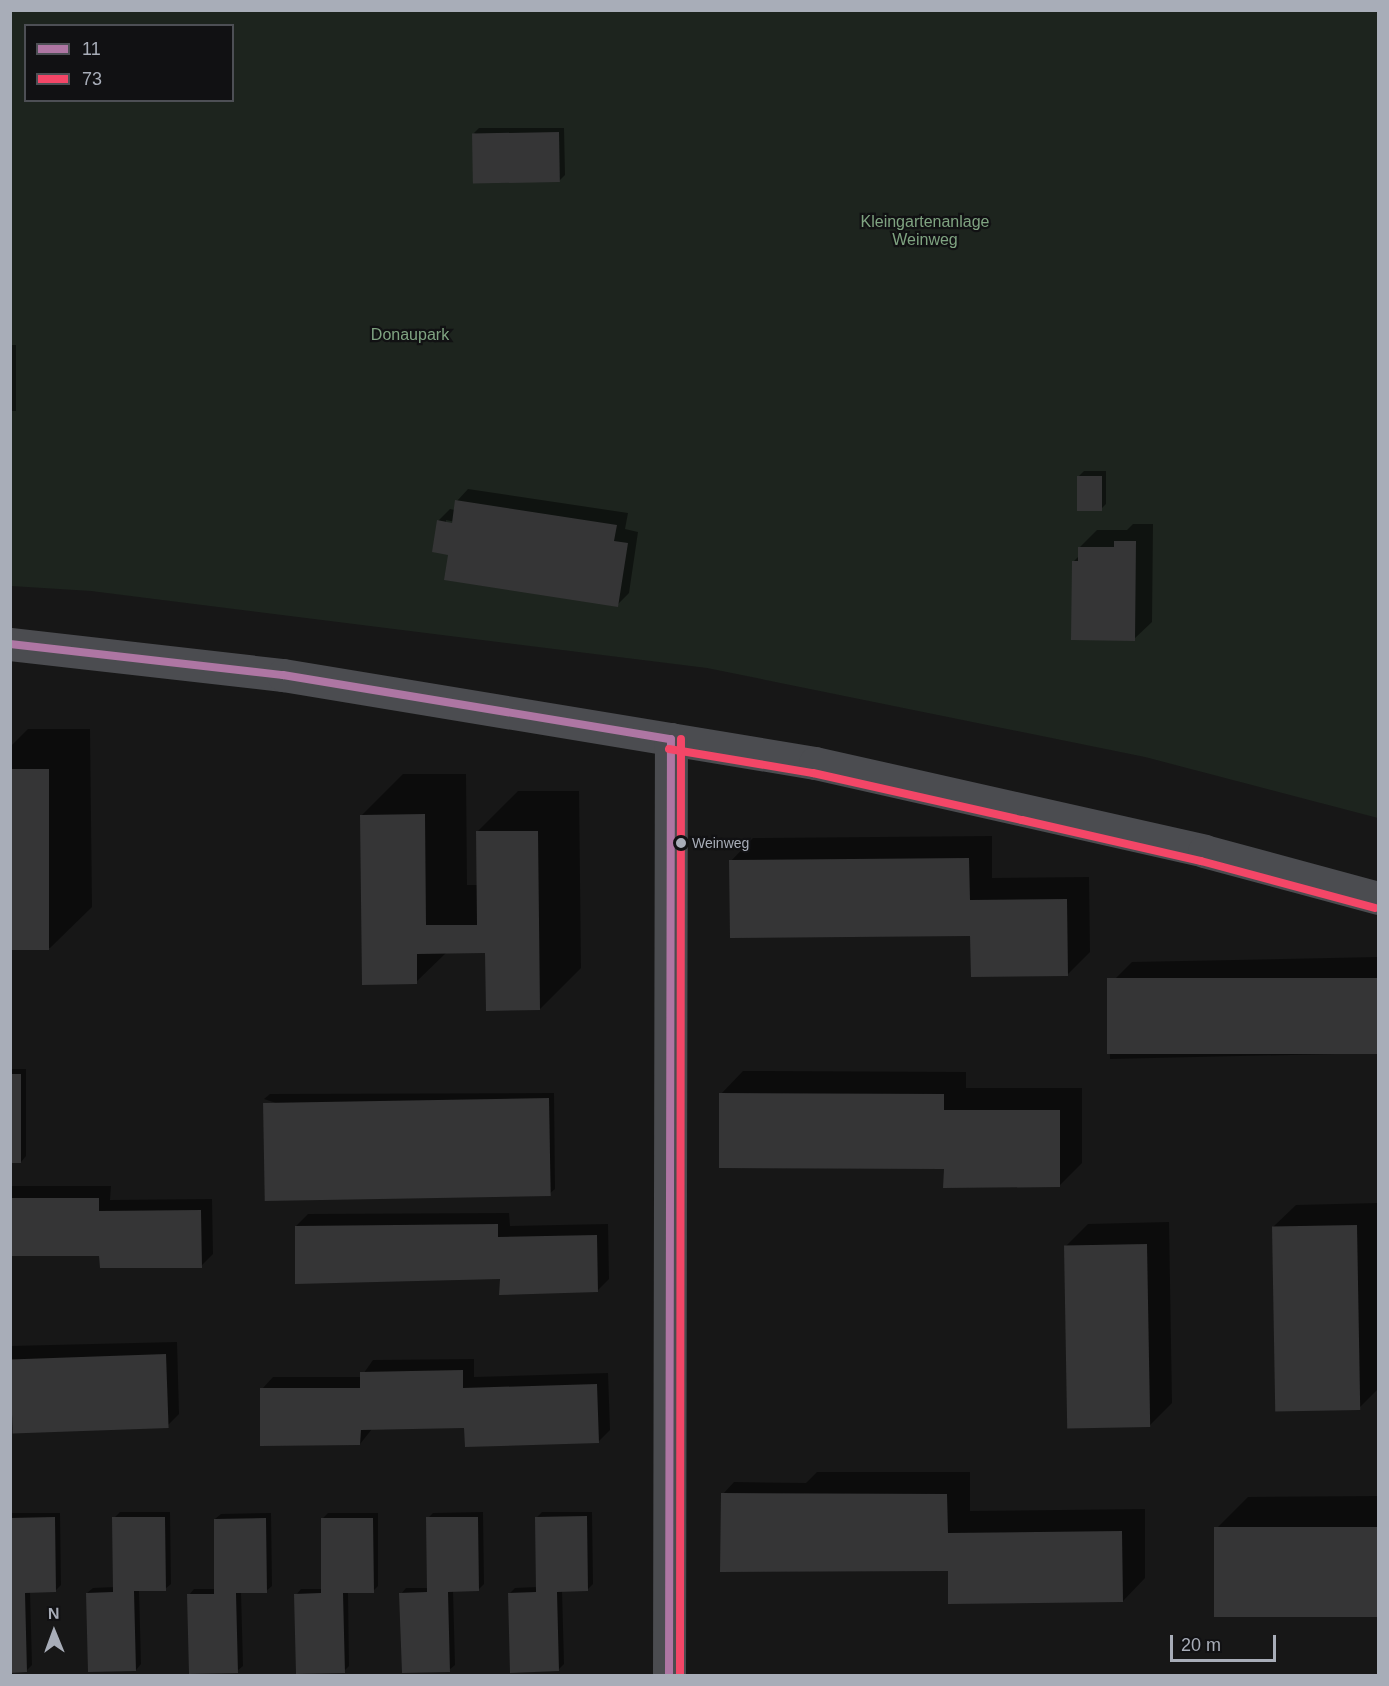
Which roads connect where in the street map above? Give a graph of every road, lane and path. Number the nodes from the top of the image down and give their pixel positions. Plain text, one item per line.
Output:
1 (10, 644) edge
2 (671, 739) junction
3 (1378, 898) edge
4 (669, 1676) edge

1 - 2 street
2 - 3 street
2 - 4 street

